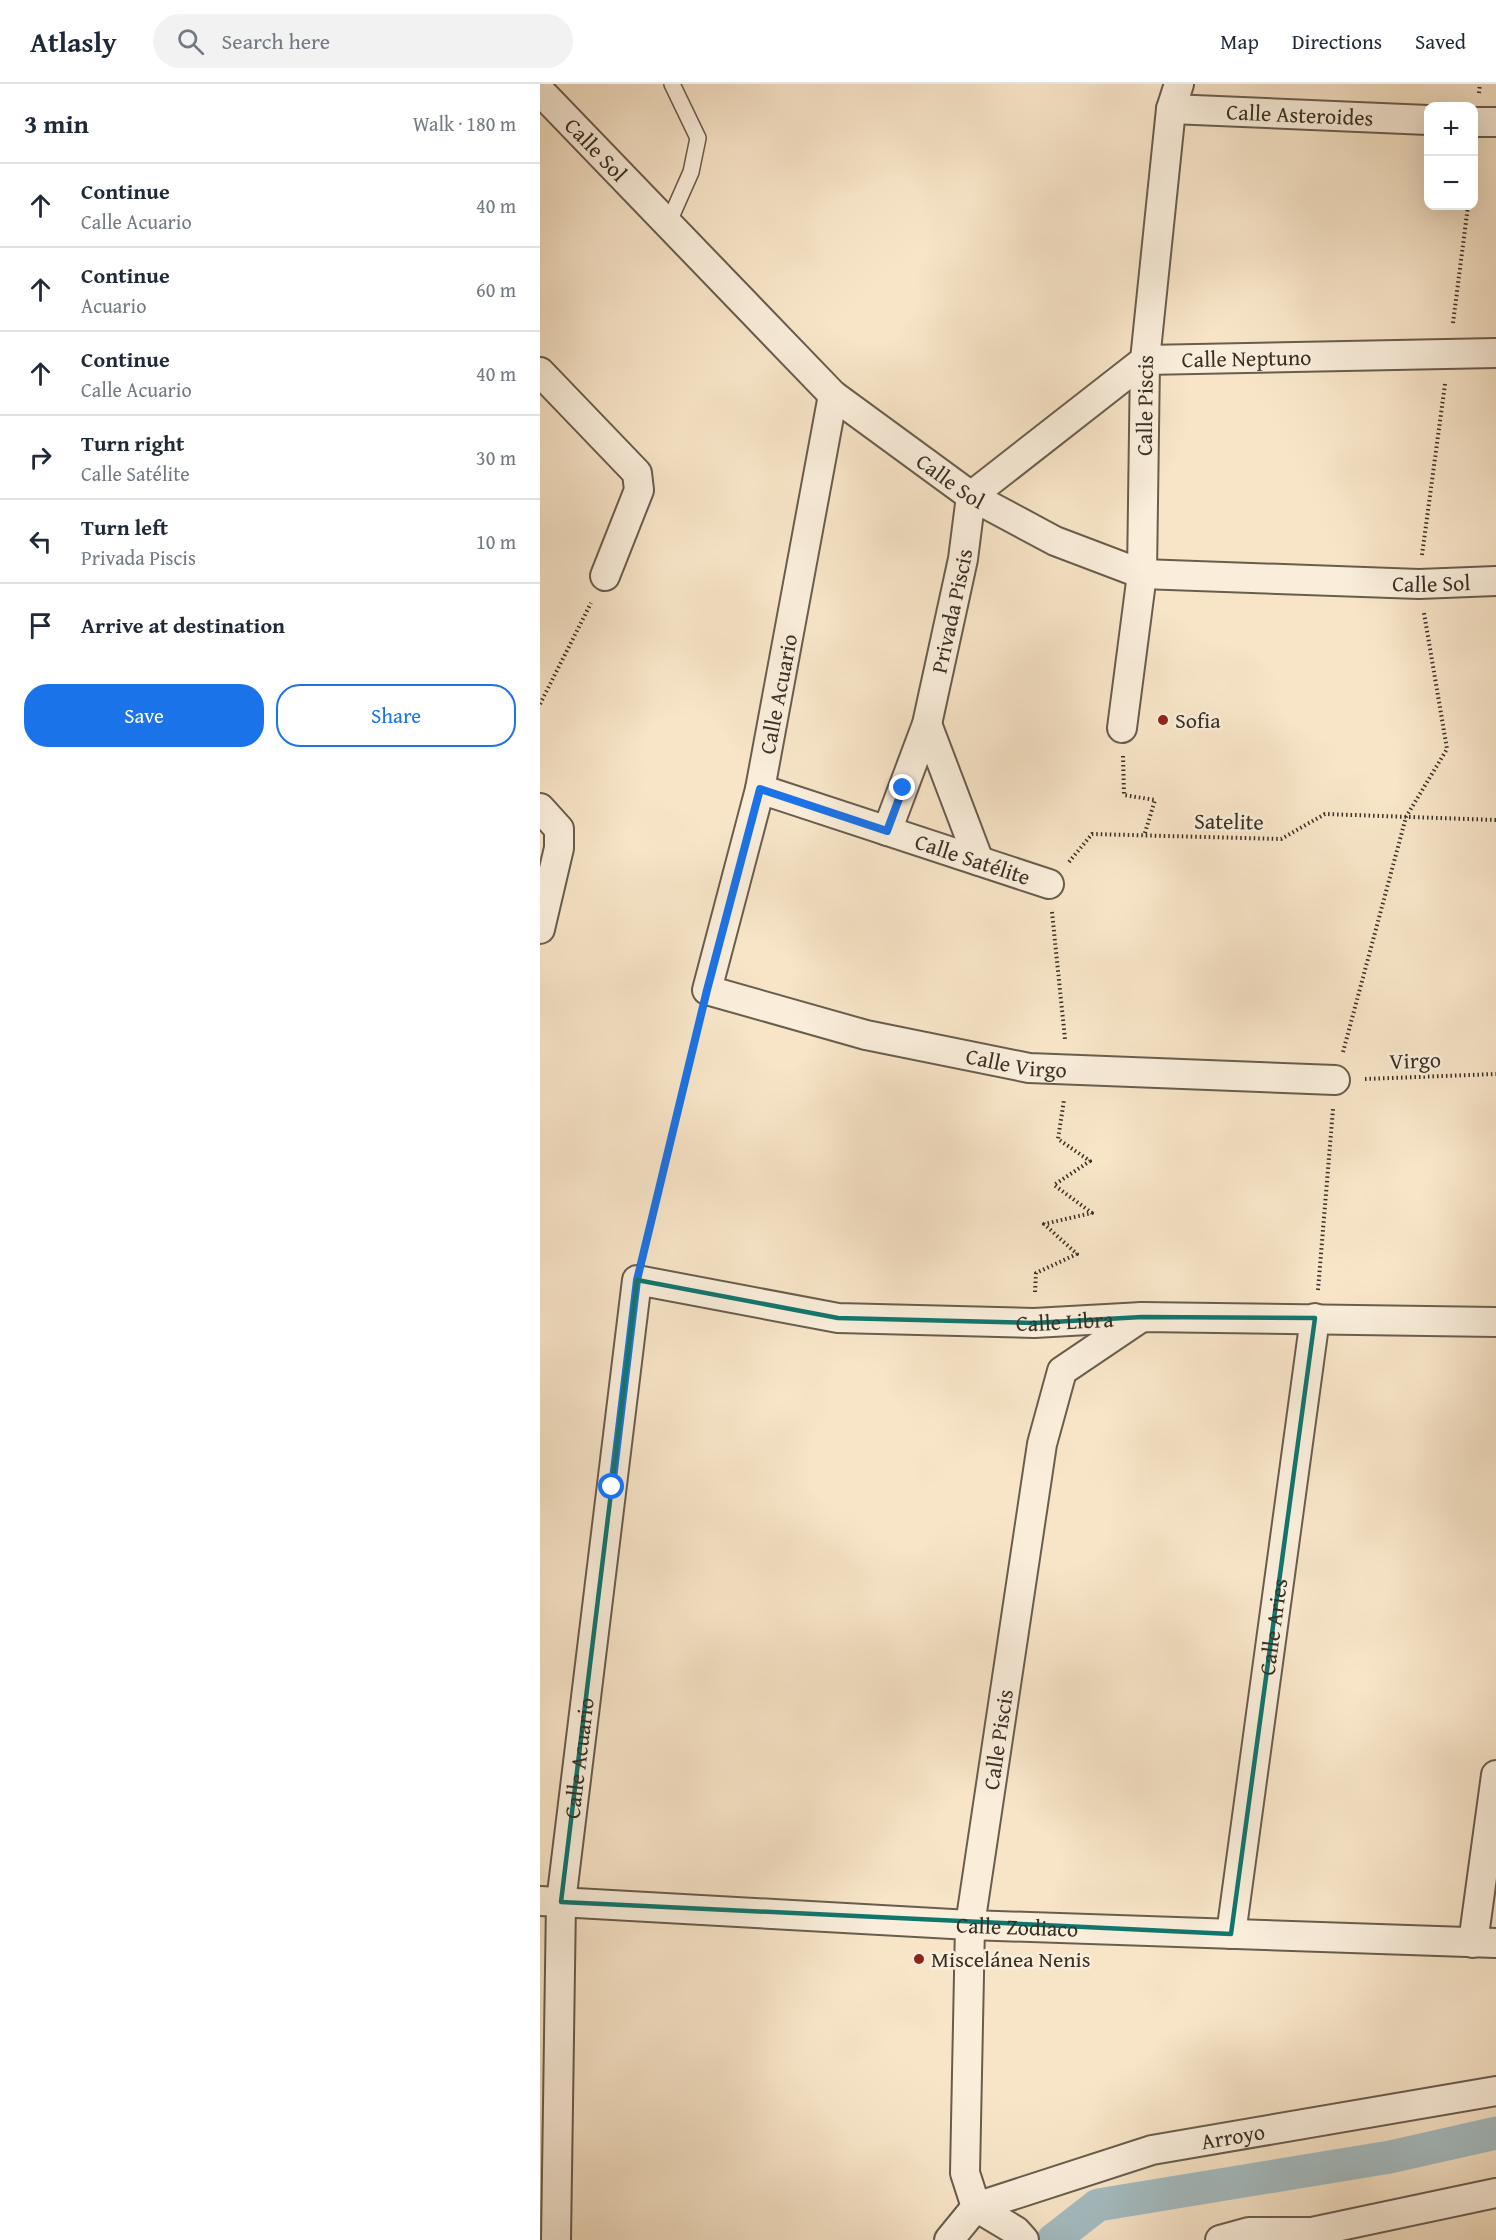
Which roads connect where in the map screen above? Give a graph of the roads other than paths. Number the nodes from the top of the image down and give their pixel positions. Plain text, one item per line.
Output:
1 (672, 84) edge
2 (540, 90) edge
3 (1175, 97) edge
4 (1424, 120) edge
5 (1478, 122) edge
6 (1496, 122) edge
7 (668, 224) junction
8 (1496, 353) edge
9 (1145, 360) junction
10 (540, 372) edge
11 (833, 395) junction
12 (971, 496) junction
13 (1142, 574) junction
14 (605, 576) road end
15 (1496, 581) edge
16 (927, 724) junction
17 (1122, 728) road end
18 (760, 789) junction
19 (540, 808) edge
20 (887, 831) junction
21 (979, 861) junction
22 (1049, 884) road end
23 (540, 929) edge
24 (707, 990) joint
25 (1335, 1080) road end
26 (637, 1280) joint
27 (1142, 1317) junction
28 (1315, 1318) junction
29 (1496, 1322) edge
30 (1496, 1775) edge
31 (550, 1901) edge
32 (970, 1925) junction
33 (1231, 1934) junction
34 (1485, 1943) edge
35 (1496, 2091) edge
36 (1496, 2193) edge
37 (976, 2206) junction
38 (1020, 2235) edge
39 (1314, 2236) edge
40 (556, 2240) edge
41 (949, 2240) edge
42 (1220, 2240) edge

1 - 7 lane
2 - 7 street, Calle Sol
3 - 4 street, Calle Asteroides
3 - 9 street, Calle Piscis
5 - 6 street
7 - 11 street, Calle Sol
8 - 9 street, Calle Neptuno
9 - 12 street
9 - 13 street, Calle Piscis
10 - 14 street
11 - 12 street, Calle Sol
11 - 18 street, Calle Acuario
12 - 13 street, Calle Sol
12 - 16 street, Privada Piscis
13 - 15 street, Calle Sol
13 - 17 street, Calle Piscis
16 - 20 street, Privada Piscis
16 - 21 street
18 - 20 street, Calle Satélite
18 - 24 street, Calle Acuario
19 - 23 street
20 - 21 street, Calle Satélite
21 - 22 street, Calle Satélite
24 - 25 street, Calle Virgo
26 - 27 street, Calle Libra
26 - 31 street, Calle Acuario
27 - 28 street, Calle Libra
27 - 32 street, Calle Piscis
28 - 29 street, Calle Libra
28 - 33 street, Calle Aries
30 - 34 street
31 - 32 street, Calle Zodiaco
31 - 40 street, Calle Acuario
32 - 33 street, Calle Zodiaco
32 - 37 street, Calle Piscis
33 - 34 street, Calle Zodiaco
35 - 37 street, Arroyo
36 - 39 street
37 - 38 street
37 - 41 street
39 - 42 street

